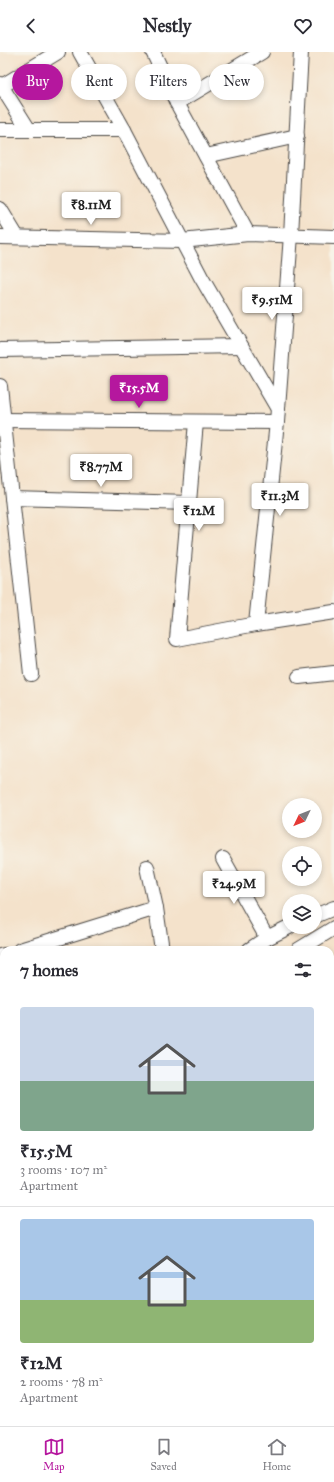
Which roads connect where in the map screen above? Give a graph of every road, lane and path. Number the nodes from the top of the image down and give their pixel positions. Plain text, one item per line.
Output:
1 (58, 52) edge
2 (80, 52) edge
3 (153, 52) edge
4 (262, 52) edge
5 (301, 52) edge
6 (1, 85) edge
7 (177, 103) junction
8 (0, 130) edge
9 (29, 130) junction
10 (124, 130) junction
11 (297, 136) junction
12 (206, 156) junction
13 (0, 209) edge
14 (248, 234) junction
15 (291, 235) junction
16 (0, 237) edge
17 (18, 237) junction
18 (334, 237) edge
19 (182, 241) junction
20 (241, 346) junction
21 (0, 350) edge
22 (0, 386) edge
23 (278, 415) junction
24 (2, 420) edge
25 (196, 422) junction
26 (12, 498) junction
27 (189, 503) junction
28 (334, 612) edge
29 (256, 624) junction
30 (334, 673) edge
31 (31, 674) dead end
32 (298, 677) dead end
33 (223, 859) dead end
34 (147, 867) dead end
35 (156, 908) junction
36 (334, 908) edge
37 (322, 913) edge
38 (334, 928) edge
39 (282, 930) edge
40 (267, 938) junction
41 (33, 946) edge
42 (159, 946) edge
43 (255, 946) edge
44 (305, 946) edge

1 - 6 street
2 - 10 street
3 - 7 street
4 - 7 street
5 - 11 street
6 - 9 street
7 - 12 street
8 - 9 street
9 - 10 street
10 - 19 street
11 - 12 street
11 - 15 street
12 - 14 street
13 - 17 street
14 - 15 street
14 - 19 street
15 - 18 street
15 - 23 street
16 - 17 street
17 - 19 street
19 - 20 street
20 - 21 street
20 - 23 street
22 - 24 street
23 - 25 street
23 - 29 street
24 - 25 street
24 - 26 street
25 - 27 street
26 - 27 street
26 - 31 street
27 - 29 street
28 - 29 street
30 - 32 street
33 - 40 street
34 - 35 street
35 - 41 street
35 - 42 street
36 - 37 street
38 - 44 street
39 - 40 street
40 - 43 street

